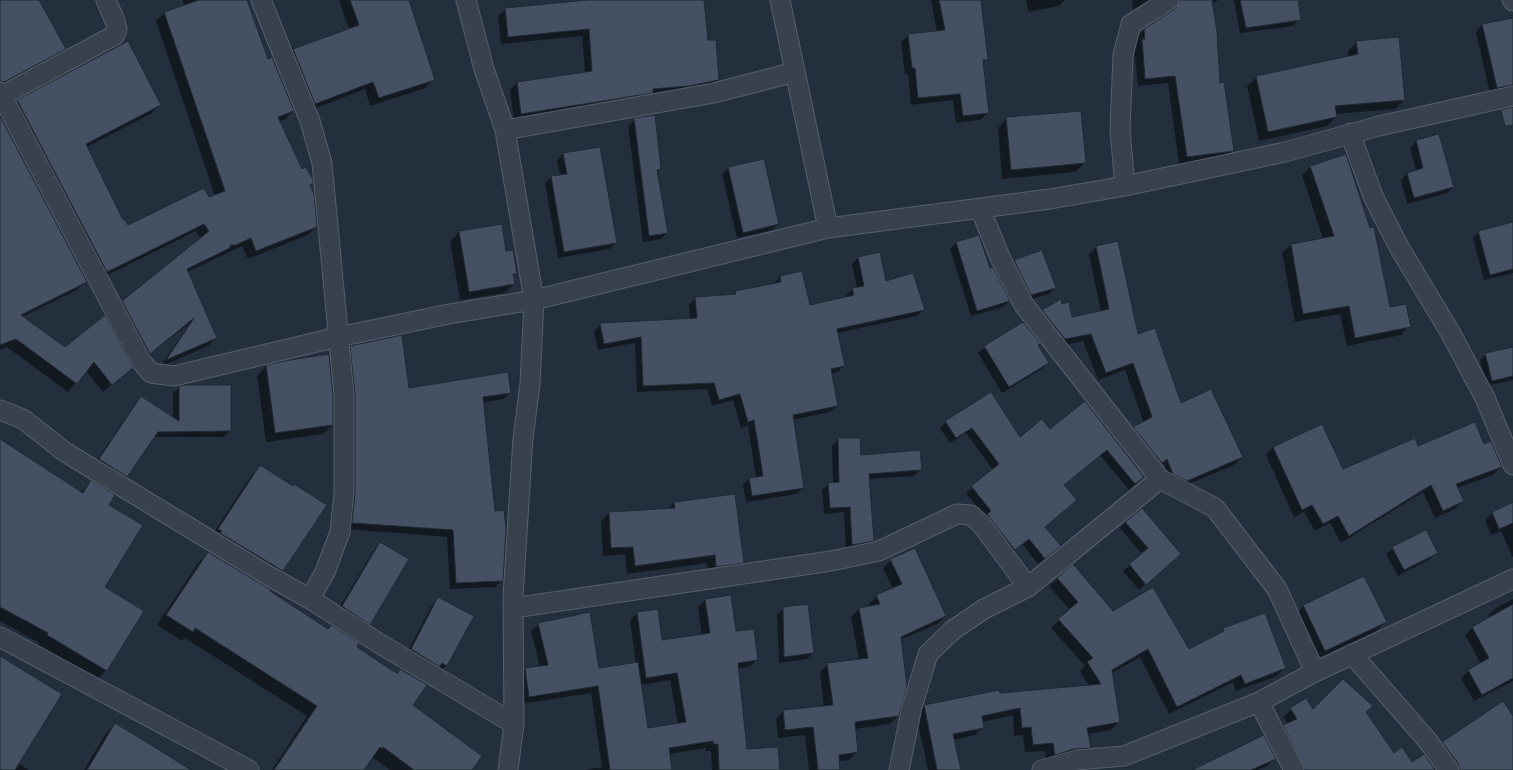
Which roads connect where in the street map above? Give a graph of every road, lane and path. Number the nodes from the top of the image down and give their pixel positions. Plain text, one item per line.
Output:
1 (106, 0) edge
2 (261, 0) edge
3 (466, 0) edge
4 (780, 0) edge
5 (1169, 0) edge
6 (795, 72) junction
7 (1, 95) edge
8 (1513, 96) edge
9 (505, 130) junction
10 (1350, 133) junction
11 (1126, 186) junction
12 (980, 208) junction
13 (828, 228) junction
14 (534, 300) junction
15 (338, 337) junction
16 (0, 410) edge
17 (1513, 466) edge
18 (1160, 479) junction
19 (1513, 579) edge
20 (1028, 587) junction
21 (310, 599) junction
22 (513, 608) junction
23 (0, 637) edge
24 (1352, 654) junction
25 (1315, 672) junction
26 (1259, 702) junction
27 (514, 724) junction
28 (1127, 763) edge
29 (249, 770) edge
30 (508, 770) edge
31 (899, 770) edge
32 (1042, 770) edge
33 (1294, 770) edge
34 (1449, 770) edge

1 - 7 street
2 - 15 street
3 - 9 street
4 - 6 street
5 - 11 street
6 - 9 street
6 - 13 street
7 - 15 street
8 - 10 street
9 - 14 street
10 - 11 street
10 - 17 street
11 - 12 street
12 - 13 street
12 - 18 street
13 - 14 street
14 - 15 street
14 - 22 street
15 - 21 street
16 - 21 street
18 - 20 street
18 - 25 street
19 - 24 street
20 - 22 street
20 - 31 street
21 - 27 street
22 - 27 street
23 - 29 street
24 - 25 street
24 - 34 street
25 - 26 street
26 - 28 street
26 - 33 street
27 - 30 street
28 - 32 street

